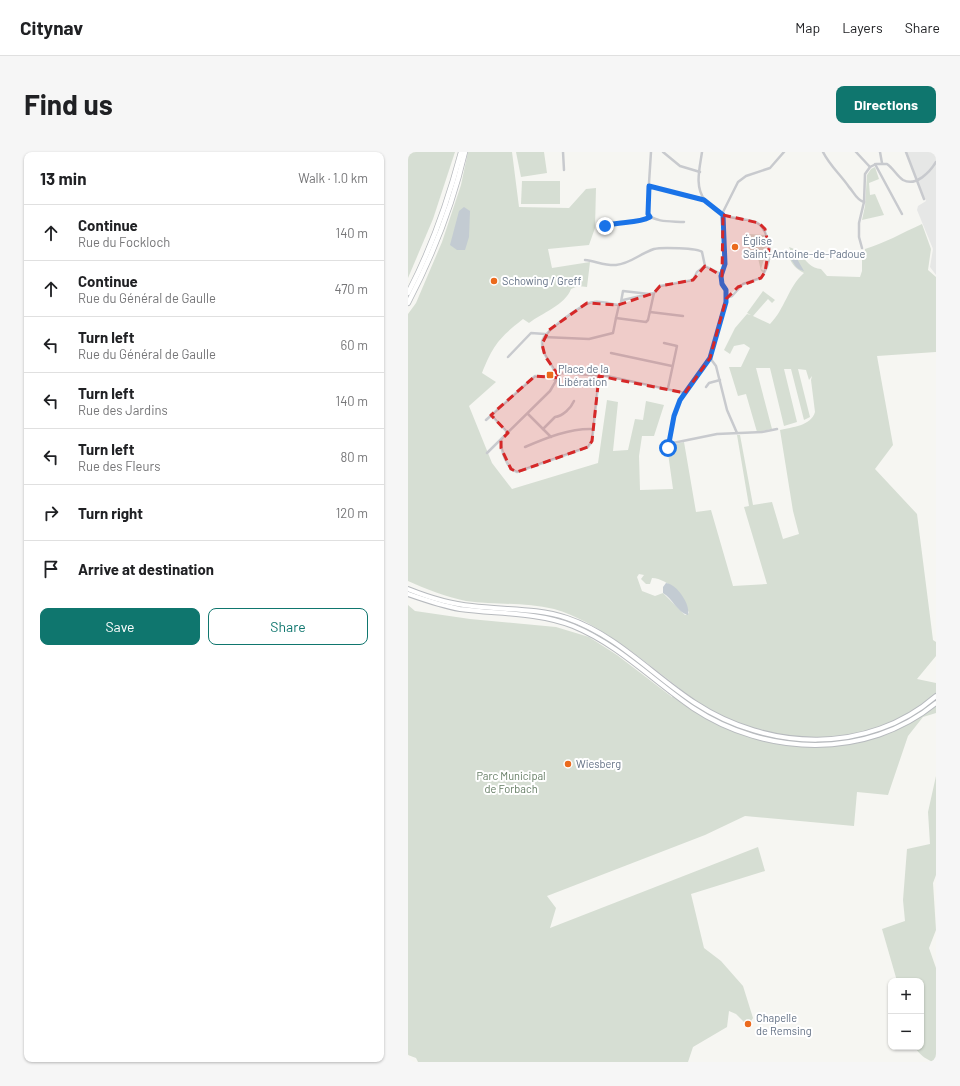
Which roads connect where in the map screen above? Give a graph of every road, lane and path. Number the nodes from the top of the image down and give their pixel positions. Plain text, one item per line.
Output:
1 (461, 152) edge
2 (465, 152) edge
3 (563, 152) edge
4 (651, 152) edge
5 (663, 152) edge
6 (702, 152) edge
7 (784, 152) edge
8 (823, 152) edge
9 (856, 152) edge
10 (880, 152) edge
11 (906, 152) edge
12 (936, 162) edge
13 (882, 163) junction
14 (875, 164) junction
15 (870, 167) junction
16 (564, 170) dead end
17 (700, 172) junction
18 (917, 180) junction
19 (649, 186) junction
20 (924, 199) dead end
21 (704, 200) junction
22 (864, 202) junction
23 (902, 214) dead end
24 (723, 215) junction
25 (650, 217) junction
26 (684, 222) dead end
27 (605, 226) dead end
28 (862, 248) dead end
29 (585, 260) dead end
30 (705, 266) junction
31 (721, 274) junction
32 (408, 293) edge
33 (654, 293) junction
34 (650, 294) junction
35 (726, 298) junction
36 (408, 303) edge
37 (620, 303) junction
38 (650, 312) junction
39 (683, 316) dead end
40 (616, 318) junction
41 (545, 336) junction
42 (664, 342) dead end
43 (611, 353) dead end
44 (508, 357) dead end
45 (710, 358) junction
46 (672, 366) junction
47 (554, 370) junction
48 (559, 373) junction
49 (599, 376) junction
50 (551, 377) junction
51 (557, 379) junction
52 (720, 380) junction
53 (706, 387) dead end
54 (668, 388) junction
55 (685, 393) junction
56 (574, 401) dead end
57 (528, 414) junction
58 (491, 415) junction
59 (486, 420) dead end
60 (543, 429) junction
61 (593, 429) junction
62 (777, 429) dead end
63 (508, 432) junction
64 (737, 433) junction
65 (551, 437) junction
66 (501, 440) junction
67 (668, 444) junction
68 (525, 447) dead end
69 (668, 448) dead end
70 (487, 453) dead end
71 (408, 589) edge
72 (408, 594) edge
73 (936, 696) edge
74 (936, 703) edge

1 - 32 highway
2 - 36 highway
3 - 16 street
4 - 19 street
5 - 17 street
6 - 17 street
7 - 24 street
8 - 22 street
9 - 15 street
10 - 13 street
11 - 18 street
12 - 18 street
13 - 14 street
13 - 18 street
14 - 15 street
14 - 23 street
15 - 22 street
17 - 21 street
18 - 20 street
19 - 21 street
19 - 25 street
21 - 24 street
22 - 28 street
24 - 31 street
24 - 35 street
25 - 26 street
25 - 27 street
29 - 30 street
30 - 31 street
30 - 33 street
31 - 35 street
33 - 34 street
33 - 38 street
34 - 37 street
34 - 37 street
35 - 45 street
37 - 40 street
37 - 41 street
38 - 39 street
38 - 40 street
40 - 41 street
41 - 44 street
41 - 47 street
42 - 46 street
43 - 46 street
45 - 52 street
45 - 55 street
46 - 54 street
47 - 48 street
47 - 50 street
48 - 49 street
48 - 51 street
49 - 54 street
49 - 61 street
50 - 51 street
50 - 58 street
51 - 57 street
52 - 53 street
52 - 64 street
54 - 55 street
55 - 67 street
56 - 60 street
57 - 60 street
57 - 63 street
58 - 59 street
58 - 63 street
60 - 65 street
61 - 65 street
61 - 66 street
62 - 64 street
63 - 66 street
64 - 67 street
65 - 68 street
66 - 70 street
67 - 69 street
71 - 73 highway
72 - 74 highway

